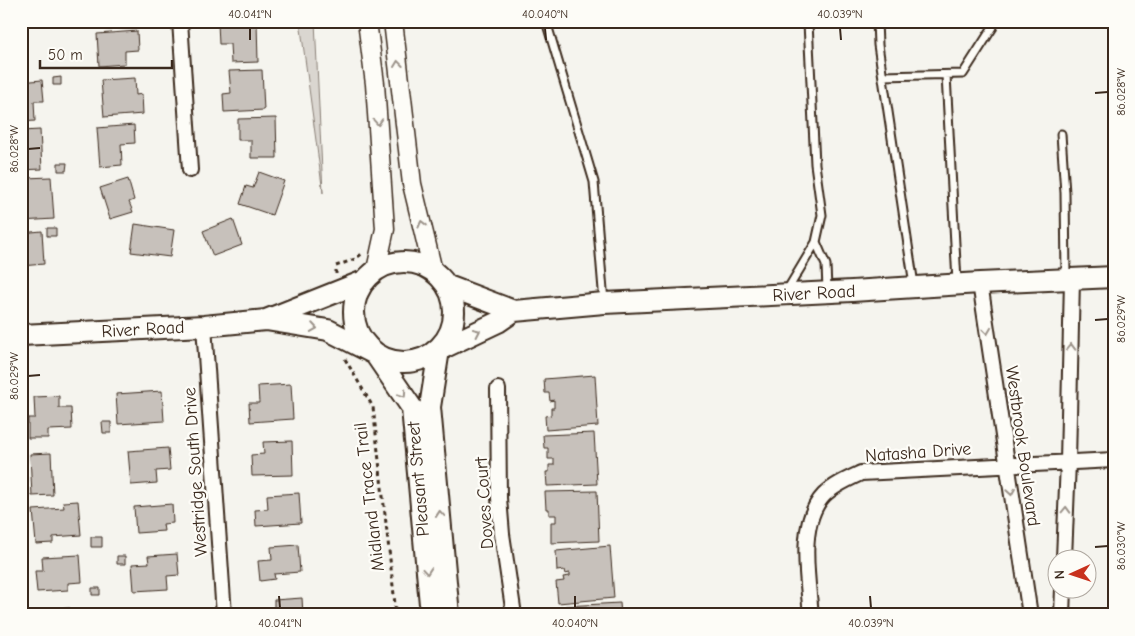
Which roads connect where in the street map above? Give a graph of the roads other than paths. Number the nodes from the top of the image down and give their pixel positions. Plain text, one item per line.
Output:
1 (180, 21) edge
2 (367, 21) edge
3 (393, 21) edge
4 (546, 21) edge
5 (807, 21) edge
6 (876, 21) edge
7 (993, 21) edge
8 (946, 74) junction
9 (883, 76) junction
10 (1062, 134) dead end
11 (190, 170) dead end
12 (816, 242) junction
13 (433, 271) junction
14 (370, 276) junction
15 (1114, 277) edge
16 (1069, 279) junction
17 (980, 283) junction
18 (958, 284) junction
19 (448, 286) junction
20 (914, 288) junction
21 (827, 292) junction
22 (784, 294) junction
23 (604, 303) junction
24 (514, 311) junction
25 (266, 320) junction
26 (204, 326) junction
27 (21, 335) edge
28 (439, 350) junction
29 (375, 354) junction
30 (498, 389) dead end
31 (1114, 460) edge
32 (1068, 462) junction
33 (1007, 465) junction
34 (1064, 548) edge
35 (1063, 598) edge
36 (224, 615) edge
37 (431, 615) edge
38 (449, 615) edge
39 (514, 615) edge
40 (810, 615) edge
41 (1030, 615) edge
42 (1062, 615) edge

1 - 11 street
2 -> 14 street
13 -> 3 street
4 - 23 lane
5 - 12 lane
6 - 9 lane
7 - 8 lane
8 - 9 lane
8 - 18 lane
9 - 20 lane
10 - 16 lane
12 - 21 lane
12 - 22 lane
13 - 14 main road
13 - 19 main road
14 - 25 main road, River Road
14 - 29 main road
15 - 16 main road, River Road
16 - 17 main road, River Road
32 -> 16 street, Westbrook Boulevard
17 - 18 main road, River Road
17 -> 33 street, Westbrook Boulevard
18 - 20 main road, River Road
19 - 24 main road, River Road
19 - 28 main road
20 - 21 main road, River Road
21 - 22 main road, River Road
22 - 23 main road, River Road
23 - 24 main road, River Road
28 -> 24 main road, River Road
25 - 26 main road, River Road
25 -> 29 main road, River Road
26 - 27 main road, River Road
26 - 36 street, Westridge South Drive
28 - 29 main road
38 -> 28 main road, Pleasant Street
29 -> 37 main road, Pleasant Street
30 - 39 street, Doves Court
31 - 32 street, Natasha Drive
32 - 33 street, Natasha Drive
34 -> 32 street, Westbrook Boulevard
33 - 40 street, Natasha Drive
33 -> 41 street, Westbrook Boulevard
35 - 42 street

